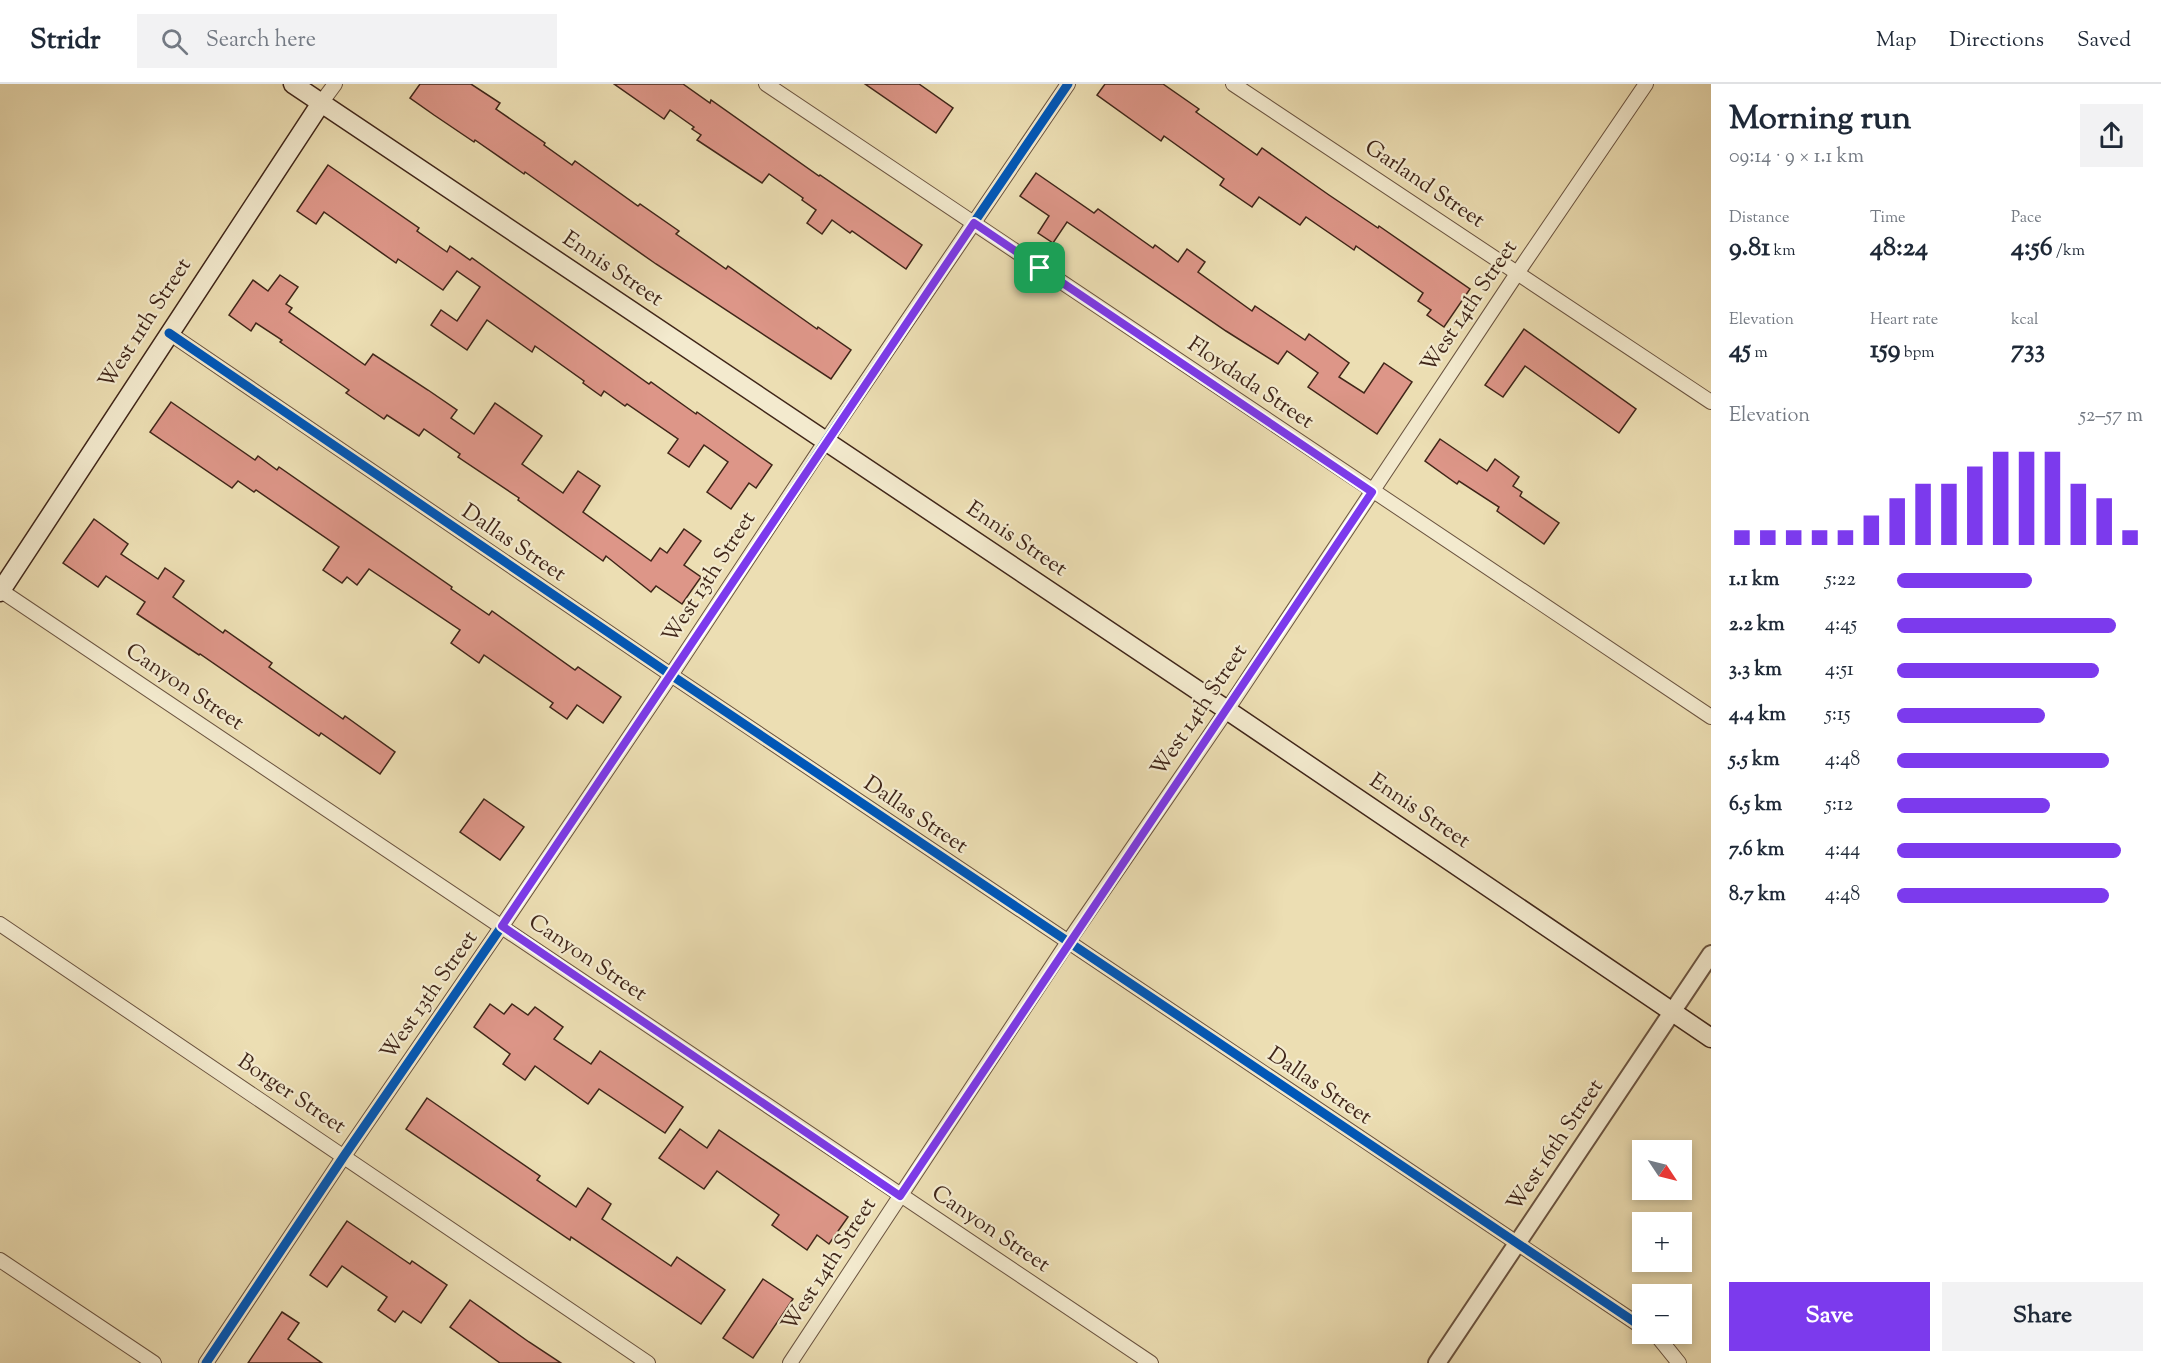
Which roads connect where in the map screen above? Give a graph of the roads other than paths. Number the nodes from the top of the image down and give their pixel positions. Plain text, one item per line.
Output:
1 (293, 84) edge
2 (335, 84) edge
3 (766, 84) edge
4 (1068, 84) edge
5 (1233, 84) edge
6 (1646, 84) edge
7 (321, 103) junction
8 (974, 223) junction
9 (1518, 272) junction
10 (169, 333) junction
11 (1711, 402) edge
12 (825, 442) junction
13 (1372, 492) junction
14 (0, 591) edge
15 (671, 675) junction
16 (1227, 710) junction
17 (1711, 717) edge
18 (0, 924) edge
19 (502, 926) junction
20 (1068, 942) junction
21 (1711, 954) edge
22 (1672, 1012) junction
23 (1711, 1038) edge
24 (344, 1156) junction
25 (900, 1196) junction
26 (1518, 1244) junction
27 (0, 1260) edge
28 (1632, 1320) edge
29 (1661, 1344) edge
30 (154, 1363) edge
31 (207, 1363) edge
32 (648, 1363) edge
33 (790, 1363) edge
34 (1150, 1363) edge
35 (1437, 1363) edge
36 (1679, 1363) edge

1 - 7 main road, Ennis Street
2 - 7 street, West 11th Street
3 - 8 street, Floydada Street
4 - 8 street, West 13th Street
5 - 9 street, Garland Street
6 - 9 street, West 14th Street
7 - 10 main road, West 11th Street
7 - 12 main road, Ennis Street
8 - 12 street, West 13th Street
8 - 13 street, Floydada Street
9 - 11 street, Garland Street
9 - 13 street, West 14th Street
10 - 14 main road, West 11th Street
10 - 15 street, Dallas Street
12 - 15 street, West 13th Street
12 - 16 main road, Ennis Street
13 - 16 street, West 14th Street
13 - 17 street, Floydada Street
14 - 19 street, Canyon Street
15 - 19 street, West 13th Street
15 - 20 street, Dallas Street
16 - 20 street, West 14th Street
16 - 22 main road, Ennis Street
18 - 24 street, Borger Street
19 - 24 street, West 13th Street
19 - 25 street, Canyon Street
20 - 25 street, West 14th Street
20 - 26 street, Dallas Street
21 - 22 street, West 16th Street
22 - 23 main road, Ennis Street
22 - 26 street, West 16th Street
24 - 31 street, West 13th Street
24 - 32 street, Borger Street
25 - 33 street, West 14th Street
25 - 34 street, Canyon Street
26 - 28 street, Dallas Street
26 - 35 street, West 16th Street
27 - 30 street
29 - 36 street

